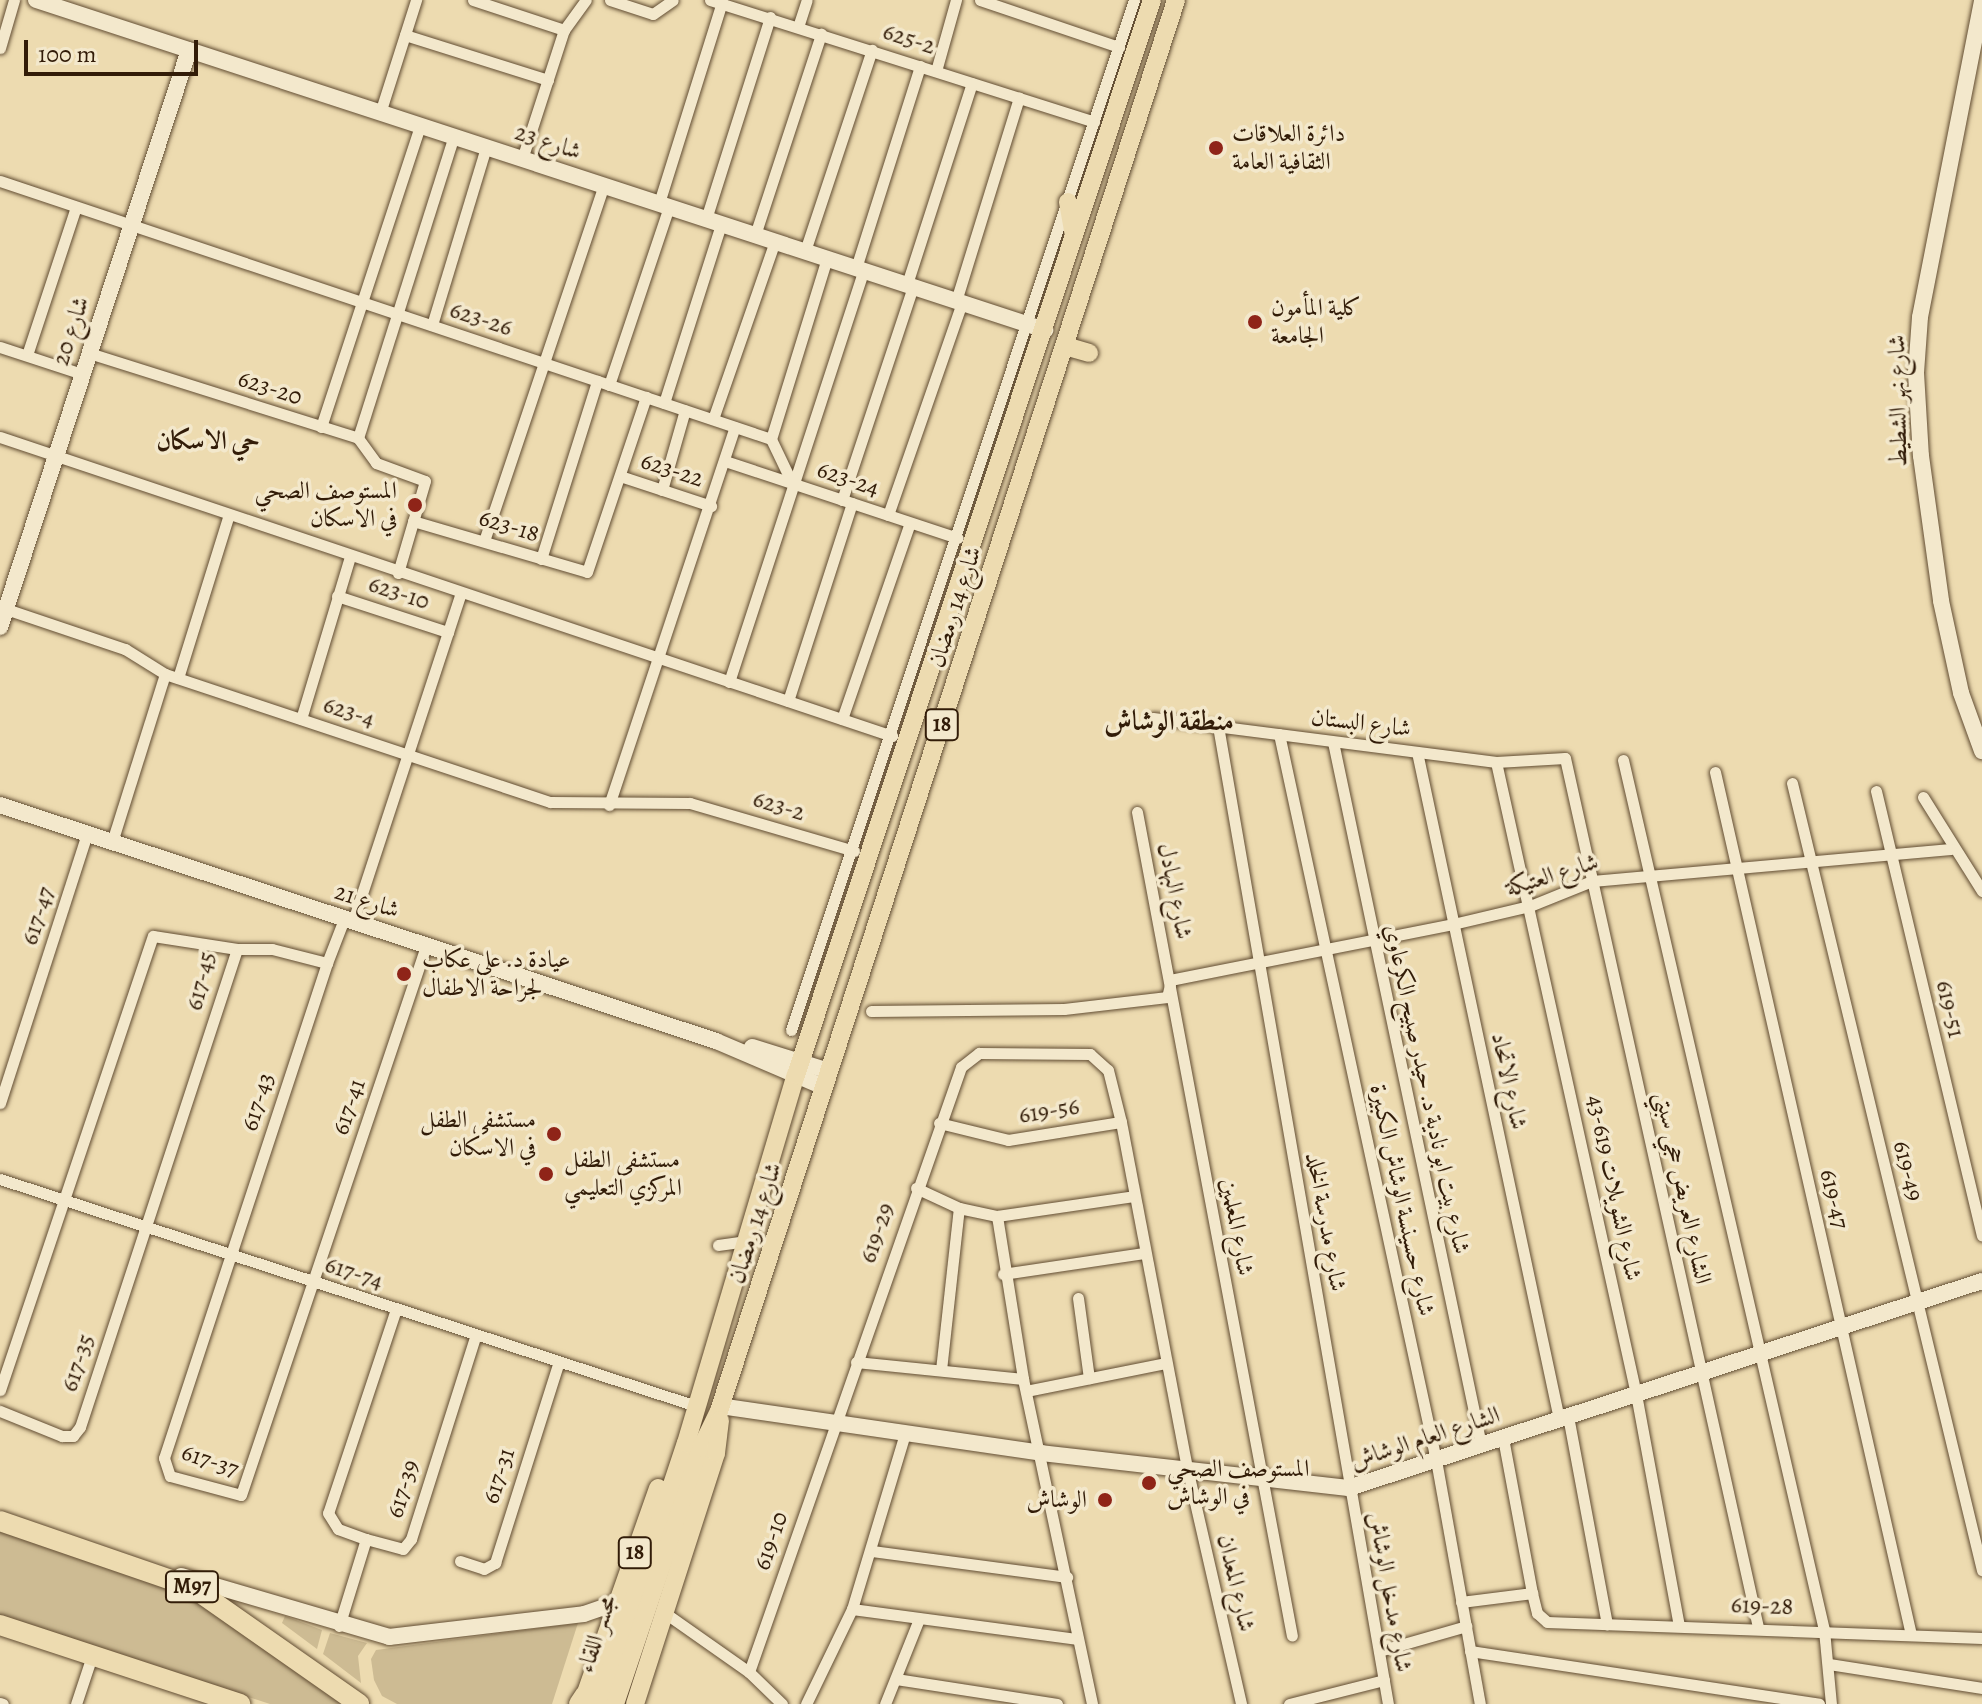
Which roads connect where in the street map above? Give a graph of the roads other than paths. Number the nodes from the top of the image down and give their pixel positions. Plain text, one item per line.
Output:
1 (14, 0) edge
2 (36, 0) edge
3 (416, 0) edge
4 (473, 0) edge
5 (586, 0) edge
6 (610, 0) edge
7 (673, 0) edge
8 (807, 0) edge
9 (956, 0) edge
10 (980, 0) edge
11 (1134, 0) edge
12 (1152, 0) edge
13 (1176, 0) edge
14 (716, 1) edge
15 (1982, 1) edge
16 (770, 17) junction
17 (798, 27) junction
18 (564, 30) junction
19 (821, 34) junction
20 (405, 35) junction
21 (1119, 47) junction
22 (0, 48) edge
23 (189, 50) junction
24 (872, 50) junction
25 (920, 66) junction
26 (936, 71) junction
27 (548, 80) junction
28 (972, 83) junction
29 (1019, 98) junction
30 (380, 113) junction
31 (1094, 122) junction
32 (420, 126) junction
33 (454, 136) junction
34 (486, 147) junction
35 (522, 159) junction
36 (0, 181) edge
37 (604, 185) junction
38 (1068, 202) junction
39 (664, 205) junction
40 (76, 207) junction
41 (713, 221) junction
42 (130, 225) junction
43 (755, 235) junction
44 (1075, 237) junction
45 (775, 241) junction
46 (805, 251) junction
47 (827, 258) junction
48 (860, 269) junction
49 (910, 286) junction
50 (362, 302) junction
51 (959, 302) junction
52 (397, 314) junction
53 (432, 325) junction
54 (1036, 327) junction
55 (1065, 346) junction
56 (0, 347) edge
57 (89, 353) junction
58 (1089, 353) dead end
59 (27, 355) junction
60 (545, 363) junction
61 (82, 374) junction
62 (597, 381) junction
63 (609, 385) junction
64 (646, 397) junction
65 (664, 403) junction
66 (685, 410) junction
67 (713, 419) junction
68 (321, 427) junction
69 (735, 427) junction
70 (0, 437) edge
71 (358, 438) junction
72 (771, 439) junction
73 (999, 442) junction
74 (55, 460) junction
75 (725, 461) junction
76 (620, 476) junction
77 (792, 483) junction
78 (662, 490) junction
79 (847, 501) junction
80 (711, 506) junction
81 (888, 515) junction
82 (228, 517) junction
83 (413, 521) junction
84 (910, 523) junction
85 (958, 538) junction
86 (484, 541) junction
87 (350, 557) junction
88 (541, 559) junction
89 (398, 573) junction
90 (461, 593) junction
91 (337, 596) junction
92 (6, 609) junction
93 (0, 627) edge
94 (448, 632) junction
95 (655, 658) junction
96 (165, 674) junction
97 (178, 678) junction
98 (729, 682) junction
99 (788, 701) junction
100 (1153, 718) dead end
101 (301, 719) junction
102 (842, 719) junction
103 (1218, 726) junction
104 (1279, 734) junction
105 (892, 736) junction
106 (1333, 742) junction
107 (1982, 751) edge
108 (1417, 752) junction
109 (408, 755) junction
110 (1565, 758) joint
111 (1623, 760) dead end
112 (1496, 762) junction
113 (1715, 772) dead end
114 (1792, 783) dead end
115 (1876, 791) dead end
116 (1923, 797) dead end
117 (690, 803) joint
118 (0, 805) edge
119 (609, 805) junction
120 (1137, 812) dead end
121 (87, 834) junction
122 (112, 842) junction
123 (1951, 849) junction
124 (854, 851) junction
125 (1892, 856) junction
126 (1812, 863) junction
127 (1737, 868) junction
128 (1649, 874) junction
129 (1592, 881) junction
130 (1982, 891) edge
131 (1530, 906) junction
132 (832, 914) junction
133 (348, 920) junction
134 (1453, 924) junction
135 (842, 939) junction
136 (1372, 941) junction
137 (426, 946) junction
138 (237, 949) junction
139 (1326, 950) junction
140 (327, 963) junction
141 (1260, 964) junction
142 (1170, 980) junction
143 (871, 1011) dead end
144 (791, 1030) dead end
145 (968, 1057) joint
146 (0, 1059) edge
147 (13, 1063) junction
148 (798, 1068) junction
149 (827, 1079) junction
150 (0, 1103) edge
151 (1121, 1122) junction
152 (939, 1123) junction
153 (0, 1179) edge
154 (916, 1188) junction
155 (1134, 1196) junction
156 (63, 1199) junction
157 (959, 1208) junction
158 (997, 1216) junction
159 (147, 1228) junction
160 (1982, 1236) edge
161 (745, 1241) junction
162 (718, 1245) dead end
163 (1143, 1253) junction
164 (231, 1255) junction
165 (1003, 1274) junction
166 (1982, 1281) edge
167 (314, 1282) junction
168 (1078, 1298) dead end
169 (1917, 1302) junction
170 (396, 1309) junction
171 (1841, 1327) junction
172 (475, 1337) junction
173 (1758, 1354) junction
174 (856, 1362) junction
175 (1166, 1363) junction
176 (558, 1364) junction
177 (941, 1370) junction
178 (1701, 1373) junction
179 (1089, 1378) junction
180 (1024, 1385) junction
181 (0, 1390) edge
182 (1636, 1394) junction
183 (696, 1406) junction
184 (719, 1408) junction
185 (0, 1411) edge
186 (1563, 1418) junction
187 (834, 1425) junction
188 (905, 1433) junction
189 (1503, 1438) junction
190 (1481, 1445) junction
191 (693, 1446) junction
192 (1041, 1453) junction
193 (1436, 1460) junction
194 (1188, 1472) junction
195 (1261, 1482) junction
196 (1349, 1488) junction
197 (1, 1521) edge
198 (366, 1539) junction
199 (872, 1551) junction
200 (460, 1561) dead end
201 (154, 1570) junction
202 (1982, 1570) edge
203 (1067, 1577) junction
204 (1532, 1593) junction
205 (618, 1602) junction
206 (1461, 1602) junction
207 (852, 1609) junction
208 (665, 1613) junction
209 (919, 1619) junction
210 (1607, 1624) junction
211 (0, 1625) edge
212 (1679, 1625) junction
213 (339, 1626) junction
214 (1466, 1626) junction
215 (1758, 1627) junction
216 (1824, 1630) junction
217 (1911, 1635) junction
218 (1292, 1636) dead end
219 (1982, 1638) edge
220 (1078, 1639) junction
221 (1379, 1651) junction
222 (1470, 1651) junction
223 (92, 1656) junction
224 (1829, 1664) junction
225 (749, 1672) junction
226 (896, 1679) junction
227 (1384, 1680) junction
228 (1982, 1688) edge
229 (586, 1702) edge
230 (76, 1704) edge
231 (240, 1704) edge
232 (359, 1704) edge
233 (615, 1704) edge
234 (635, 1704) edge
235 (782, 1704) edge
236 (806, 1704) edge
237 (885, 1704) edge
238 (1057, 1704) edge
239 (1092, 1704) edge
240 (1241, 1704) edge
241 (1289, 1704) edge
242 (1388, 1704) edge
243 (1480, 1704) edge
244 (1819, 1704) edge
245 (1831, 1704) edge

1 - 22 street
2 - 23 street, شارع 23
3 - 20 street
4 - 18 street
5 - 18 street
6 - 7 street
8 - 17 street
9 - 26 street
10 - 21 street
11 - 21 street
12 - 44 main road, شارع 14 رمضان / 18
13 - 55 main road, شارع 14 رمضان / 18
14 - 16 street, 625-2
14 - 39 street
15 - 107 street, شارع نهر الشطيط
16 - 17 street, 625-2
16 - 41 street
17 - 19 street, 625-2
18 - 27 street
19 - 24 street, 625-2
19 - 43 street
20 - 27 street
20 - 30 street
21 - 31 street
23 - 30 street, شارع 23
23 - 42 street, شارع 20
24 - 25 street, 625-2
24 - 46 street
25 - 26 street, 625-2
25 - 48 street
26 - 28 street, 625-2
27 - 35 street
28 - 29 street, 625-2
28 - 49 street
29 - 31 street, 625-2
29 - 51 street
30 - 32 street, شارع 23
31 - 38 street
32 - 33 street, شارع 23
32 - 50 street
33 - 34 street, شارع 23
33 - 52 street
34 - 35 street, شارع 23
34 - 53 street
35 - 37 street, شارع 23
36 - 40 street, 623-26
37 - 39 street, شارع 23
37 - 60 street
38 - 44 main road
38 - 54 street
39 - 41 street, شارع 23
39 - 63 street
40 - 42 street, 623-26
40 - 59 street
41 - 43 street, شارع 23
41 - 65 street
42 - 50 street, 623-26
42 - 57 street, شارع 20
43 - 45 street, شارع 23
44 - 54 main road, شارع 14 رمضان / 18
45 - 46 street, شارع 23
45 - 67 street
46 - 47 street, شارع 23
47 - 48 street, شارع 23
47 - 72 street
48 - 49 street, شارع 23
48 - 77 street
49 - 51 street, شارع 23
49 - 79 street
50 - 52 street, 623-26
50 - 68 street
51 - 54 street, شارع 23
51 - 81 street
52 - 53 street, 623-26
52 - 71 street
53 - 60 street, 623-26
54 - 73 main road, شارع 14 رمضان / 18
55 - 58 main road
55 - 149 main road, شارع 14 رمضان / 18
56 - 59 street
57 - 61 street, شارع 20
57 - 68 street, 623-20
59 - 61 street
60 - 62 street, 623-26
60 - 86 street
61 - 74 street, شارع 20
62 - 63 street, 623-26
62 - 88 street
63 - 64 street, 623-26
64 - 65 street, 623-26
64 - 76 street
65 - 66 street, 623-26
66 - 67 street, 623-26
66 - 78 street
67 - 69 street, 623-26
68 - 71 street, 623-20
69 - 72 street, 623-26
69 - 75 street
70 - 74 street
71 - 83 street
72 - 77 street
73 - 85 street
73 - 135 main road, شارع 14 رمضان / 18
74 - 82 street
74 - 92 street, شارع 20
75 - 77 street, 623-24
75 - 80 street
76 - 78 street, 623-22
76 - 88 street, 623-18
77 - 79 street, 623-24
77 - 98 street
78 - 80 street, 623-22
79 - 81 street, 623-24
79 - 99 street
80 - 95 street
81 - 84 street, 623-24
82 - 87 street
82 - 97 street
83 - 86 street, 623-18
83 - 89 street
84 - 85 street, 623-24
84 - 102 street
85 - 105 street
86 - 88 street, 623-18
87 - 89 street
87 - 91 street
89 - 90 street
90 - 94 street, 617-43
90 - 95 street
91 - 94 street, 623-10
91 - 101 street
92 - 93 street, شارع 20
92 - 96 street, 623-4
94 - 109 street, 617-43
95 - 98 street
95 - 119 street
96 - 97 street, 623-4
96 - 122 street
97 - 101 street, 623-4
98 - 99 street
99 - 102 street
100 - 103 street, شارع البستان
101 - 109 street, 623-4
102 - 105 street
103 - 104 street, شارع البستان
103 - 141 street, شارع مدرسة الخلد
104 - 106 street, شارع البستان
104 - 139 street, شارع حسينسة الوشاش الكبيرة
105 - 124 street
106 - 108 street, شارع البستان
106 - 136 street, شارع بيت ابو نادية د. حيدر صبيح الكرعاوي
108 - 112 street, شارع البستان
108 - 134 street, شارع الاتحاد
109 - 119 street, 623-4
109 - 133 street, 617-43
110 - 112 street, شارع البستان
110 - 129 street, الشارع العريض حجي سبتي
111 - 128 street
112 - 131 street, شارع الشويلات 619-43
113 - 127 street, 619-47
114 - 126 street, 619-49
115 - 125 street, 619-51
116 - 123 street
117 - 119 street, 623-4
117 - 124 street, 623-2
118 - 121 street, شارع 21
120 - 142 street, شارع البهادل
121 - 122 street, شارع 21
121 - 147 street, 617-47
122 - 133 street, شارع 21
123 - 125 street, شارع العتيکة
123 - 130 street
124 - 132 street
125 - 126 street, شارع العتيکة
125 - 160 street, 619-51
126 - 127 street, شارع العتيکة
126 - 169 street, 619-49
127 - 128 street, شارع العتيکة
127 - 171 street, 619-47
128 - 129 street, شارع العتيکة
128 - 173 street
129 - 131 street, شارع العتيکة
129 - 178 street, الشارع العريض حجي سبتي
131 - 134 street, شارع العتيکة
131 - 182 street, شارع الشويلات 619-43
132 - 135 main road
132 - 144 street
133 - 137 street, شارع 21
133 - 140 street, 617-43
134 - 136 street, شارع العتيکة
134 - 186 street, شارع الاتحاد
135 - 148 main road, شارع 14 رمضان / 18
136 - 139 street, شارع العتيکة
136 - 190 street, شارع بيت ابو نادية د. حيدر صبيح الكرعاوي
137 - 148 street, شارع 21
137 - 167 street, 617-41
138 - 140 street
138 - 156 street, 617-45
138 - 159 street, 617-45
139 - 141 street, شارع العتيکة
139 - 193 street, شارع حسينسة الوشاش الكبيرة
140 - 164 street, 617-43
141 - 142 street, شارع العتيکة
141 - 196 street, شارع مدرسة الخلد
142 - 143 street
142 - 195 street, شارع المعلمين
145 - 151 street, شارع المعدان
145 - 152 street, 619-29
146 - 147 street
147 - 150 street, 617-47
148 - 149 street, شارع 21
148 - 161 main road, شارع 14 رمضان / 18
149 - 184 main road, شارع 14 رمضان / 18
151 - 152 street, 619-56
151 - 155 street, شارع المعدان
152 - 154 street, 619-29
153 - 156 street, 617-74
154 - 157 street
154 - 174 street, 619-29
155 - 158 street
155 - 163 street, شارع المعدان
156 - 159 street, 617-74
156 - 181 street
157 - 158 street
157 - 177 street
158 - 165 street
159 - 164 street, 617-74
159 - 185 street, 617-35
161 - 162 street
161 - 183 main road, شارع 14 رمضان / 18
163 - 165 street
163 - 175 street, شارع المعدان
164 - 167 street, 617-74
164 - 167 street, 617-37
165 - 180 street
166 - 169 street, الشارع العام الوشاش
167 - 170 street, 617-74
168 - 179 street
169 - 171 street, الشارع العام الوشاش
169 - 202 street, 619-49
170 - 172 street, 617-74
170 - 198 street, 617-39
171 - 173 street, الشارع العام الوشاش
171 - 217 street, 619-47
172 - 176 street, 617-74
172 - 198 street, 617-39
173 - 178 street, الشارع العام الوشاش
173 - 216 street
174 - 177 street
174 - 187 street, 619-29
175 - 179 street
175 - 194 street, شارع المعدان
176 - 183 street, 617-74
176 - 200 street, 617-31
177 - 180 street
178 - 182 street, الشارع العام الوشاش
178 - 215 street, الشارع العريض حجي سبتي
179 - 180 street
180 - 192 street
182 - 186 street, الشارع العام الوشاش
182 - 212 street, شارع الشويلات 619-43
183 - 191 main road, شارع 14 رمضان / 18
183 - 205 main road, شارع 14 رمضان / 18
184 - 187 street, الشارع العام الوشاش
184 - 191 main road, شارع 14 رمضان / 18
184 - 208 main road, شارع 14 رمضان / 18
186 - 189 street, الشارع العام الوشاش
186 - 210 street, شارع الاتحاد
187 - 188 street, الشارع العام الوشاش
187 - 225 street, 619-10
188 - 192 street, الشارع العام الوشاش
188 - 199 street
189 - 190 street, الشارع العام الوشاش
189 - 204 street
190 - 193 street, الشارع العام الوشاش
191 - 229 main road, مجسر اللقاء
191 - 233 main road, مجسر اللقاء
192 - 194 street, الشارع العام الوشاش
192 - 203 street
193 - 196 street, الشارع العام الوشاش
193 - 206 street, شارع حسينسة الوشاش الكبيرة
194 - 195 street, الشارع العام الوشاش
194 - 240 street, شارع المعدان
195 - 196 street, الشارع العام الوشاش
195 - 218 street, شارع المعلمين
196 - 221 street, شارع مدخل الوشاش
197 - 201 highway, M97
198 - 213 street
199 - 203 street
199 - 207 street
201 - 213 street
201 - 232 highway, M97
203 - 220 street
204 - 206 street
204 - 210 street, 619-28
205 - 213 street
205 - 229 main road, شارع 14 رمضان / 18
206 - 214 street, شارع حسينسة الوشاش الكبيرة
207 - 209 street
207 - 236 street
208 - 225 street
208 - 234 main road, شارع 14 رمضان / 18
209 - 220 street
209 - 226 street
210 - 212 street, 619-28
211 - 223 highway
212 - 215 street, 619-28
214 - 221 street
214 - 222 street, شارع حسينسة الوشاش الكبيرة
215 - 216 street, 619-28
216 - 217 street, 619-28
216 - 224 street
217 - 219 street, 619-28
220 - 239 street
221 - 227 street, شارع مدخل الوشاش
222 - 243 street, شارع حسينسة الوشاش الكبيرة
222 - 244 street
223 - 230 street
223 - 231 highway
224 - 228 street
224 - 245 street
225 - 235 street
226 - 237 street
226 - 238 street
227 - 241 street
227 - 242 street, شارع مدخل الوشاش

